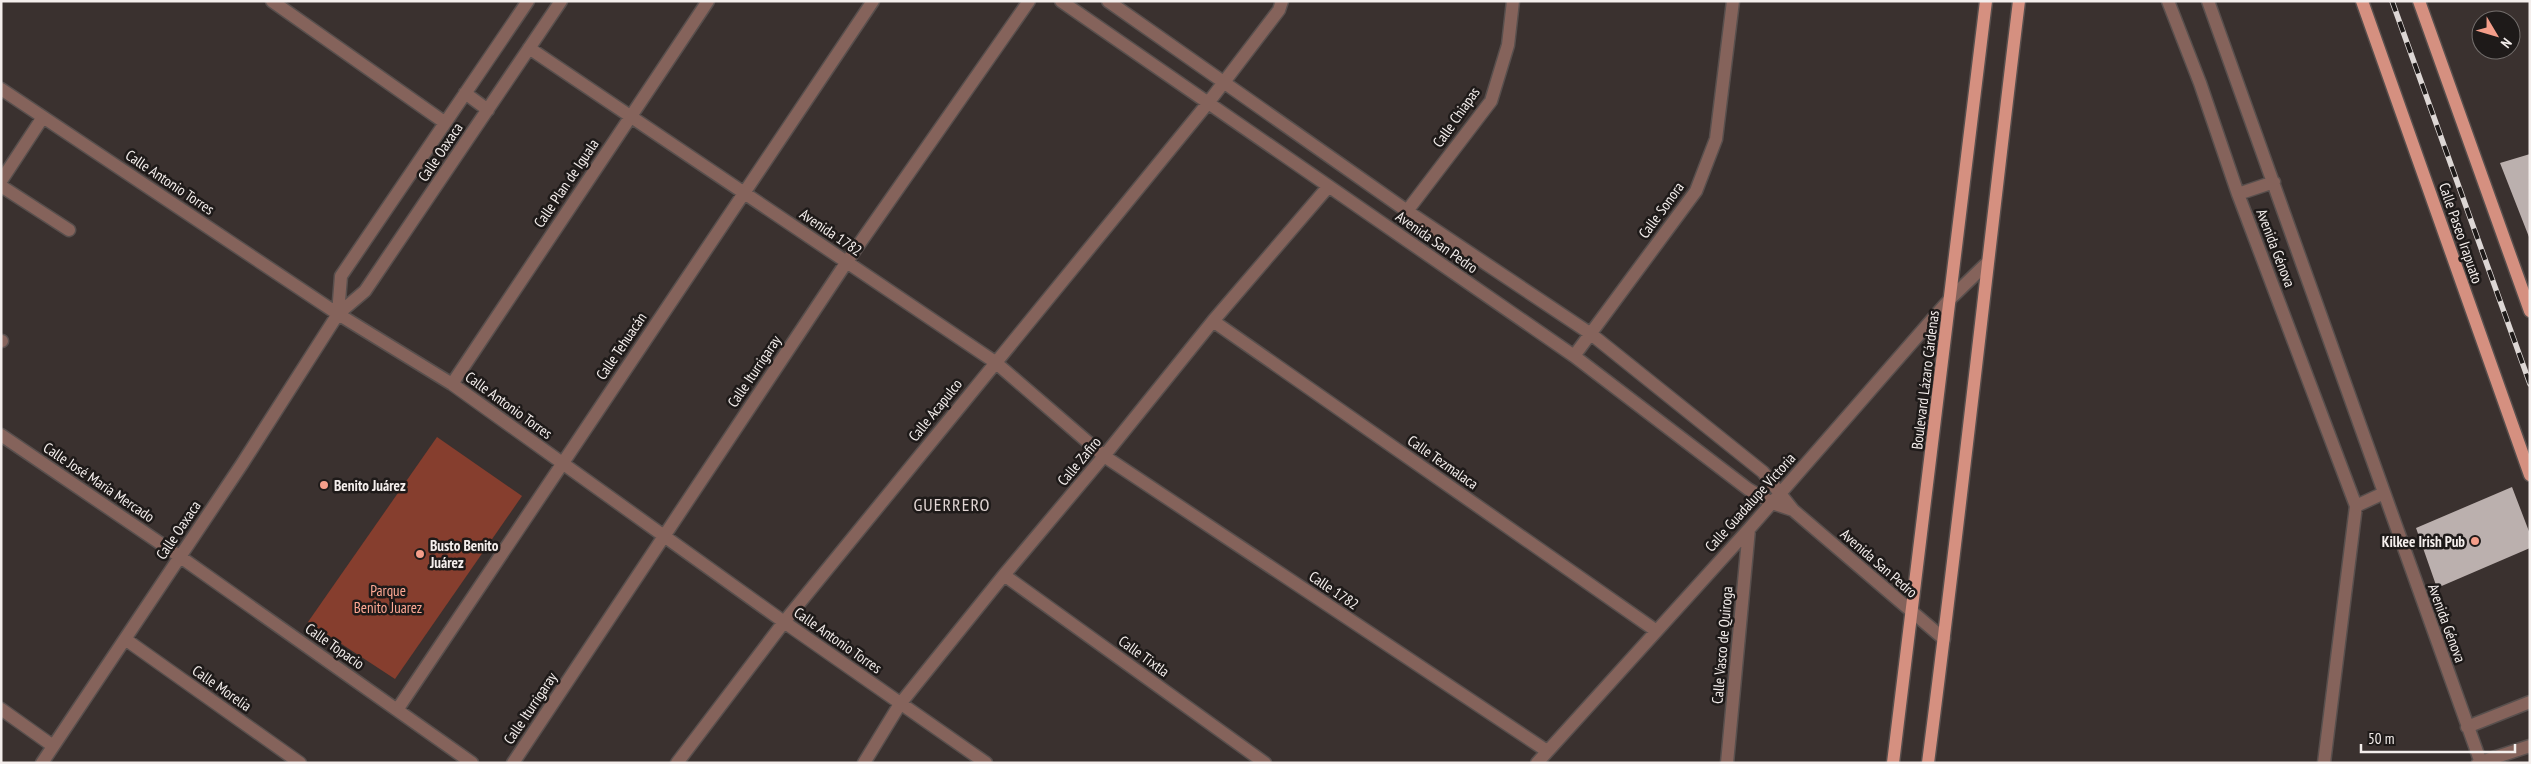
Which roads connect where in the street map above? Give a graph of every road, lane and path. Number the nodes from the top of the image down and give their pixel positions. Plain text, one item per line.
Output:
1 (272, 1) edge
2 (528, 1) edge
3 (561, 1) edge
4 (708, 1) edge
5 (873, 1) edge
6 (1029, 1) edge
7 (1061, 1) edge
8 (1108, 1) edge
9 (1282, 1) edge
10 (1513, 1) edge
11 (1733, 1) edge
12 (1986, 1) edge
13 (2019, 1) edge
14 (2168, 1) edge
15 (2208, 1) edge
16 (2362, 1) edge
17 (2419, 1) edge
18 (529, 48) junction
19 (1223, 82) junction
20 (1, 89) edge
21 (465, 93) junction
22 (1208, 103) junction
23 (488, 110) junction
24 (630, 116) junction
25 (43, 117) junction
26 (444, 122) junction
27 (1, 181) edge
28 (2274, 182) junction
29 (1, 186) edge
30 (1328, 187) junction
31 (744, 192) junction
32 (2238, 194) junction
33 (1407, 211) junction
34 (69, 230) dead end
35 (846, 262) junction
36 (1986, 264) junction
37 (1950, 299) junction
38 (2530, 311) edge
39 (338, 314) junction
40 (1213, 321) junction
41 (1591, 334) junction
42 (1574, 356) junction
43 (995, 362) junction
44 (452, 384) junction
45 (1, 435) edge
46 (1104, 456) junction
47 (562, 463) junction
48 (2530, 476) edge
49 (1780, 493) junction
50 (2384, 493) junction
51 (1772, 503) junction
52 (2356, 506) junction
53 (1793, 510) junction
54 (1748, 529) junction
55 (664, 536) junction
56 (180, 556) junction
57 (1004, 575) junction
58 (1912, 614) junction
59 (784, 622) junction
60 (1655, 630) junction
61 (125, 639) junction
62 (1944, 639) junction
63 (2530, 702) edge
64 (900, 704) junction
65 (1, 709) edge
66 (397, 710) junction
67 (2467, 727) junction
68 (53, 746) junction
69 (2530, 746) edge
70 (1547, 751) junction
71 (2480, 762) edge
72 (42, 763) edge
73 (300, 763) edge
74 (472, 763) edge
75 (513, 763) edge
76 (677, 763) edge
77 (864, 763) edge
78 (986, 763) edge
79 (1265, 763) edge
80 (1537, 763) edge
81 (1727, 763) edge
82 (1893, 763) edge
83 (1928, 763) edge
84 (2324, 763) edge

1 - 26 street
2 - 21 street, Calle Oaxaca
3 - 18 street, Calle Oaxaca
4 - 24 street, Calle Plan de Iguala
5 - 31 street, Calle Tehuacán
6 - 35 street, Calle Iturrigaray
7 - 22 street, Avenida San Pedro
8 - 19 street, Avenida San Pedro
9 - 19 street, Calle Acapulco
10 - 33 street, Calle Chiapas
11 - 41 street, Calle Sonora
12 - 37 main road, Boulevard Lázaro Cárdenas
13 - 36 main road
14 - 32 street, Avenida Génova
15 - 28 street, Avenida Génova
16 - 48 main road, Calle Paseo Irapuato
17 - 38 main road
18 - 23 street, Calle Oaxaca
18 - 24 street, Avenida 1782
19 - 22 street, Calle Acapulco
19 - 33 street, Avenida San Pedro
20 - 25 street, Calle Antonio Torres
21 - 23 street
21 - 26 street, Calle Oaxaca
22 - 30 street, Avenida San Pedro
22 - 43 street, Calle Acapulco
23 - 39 street, Calle Oaxaca
24 - 31 street, Avenida 1782
24 - 44 street, Calle Plan de Iguala
25 - 27 street
25 - 39 street, Calle Antonio Torres
26 - 39 street, Calle Oaxaca
28 - 32 street
28 - 50 street, Avenida Génova
29 - 34 street
30 - 40 street, Calle Zafiro
30 - 42 street, Avenida San Pedro
31 - 35 street, Avenida 1782
31 - 47 street, Calle Tehuacán
32 - 52 street, Avenida Génova
33 - 41 street, Avenida San Pedro
35 - 43 street, Avenida 1782
35 - 55 street, Calle Iturrigaray
36 - 37 street, Calle Guadalupe Victoria
36 - 62 main road
37 - 49 street, Calle Guadalupe Victoria
37 - 58 main road, Boulevard Lázaro Cárdenas
39 - 44 street, Calle Antonio Torres
39 - 56 street, Calle Oaxaca
40 - 46 street, Calle Zafiro
40 - 60 street, Calle Tezmalaca
41 - 42 street, Calle Sonora
41 - 49 street, Avenida San Pedro
42 - 51 street, Avenida San Pedro
43 - 46 street, Avenida 1782
43 - 59 street, Calle Acapulco
44 - 47 street, Calle Antonio Torres
45 - 56 street, Calle José María Mercado
46 - 57 street, Calle Zafiro
46 - 70 street, Calle 1782
47 - 55 street, Calle Antonio Torres
47 - 66 street, Calle Tehuacán
49 - 51 street, Calle Guadalupe Victoria
49 - 53 street, Avenida San Pedro
50 - 52 street
50 - 67 street, Avenida Génova
51 - 53 street, Avenida San Pedro
51 - 54 street, Calle Guadalupe Victoria
52 - 84 street, Avenida Génova
53 - 58 street, Avenida San Pedro
54 - 60 street, Calle Guadalupe Victoria
54 - 81 street, Calle Vasco de Quiroga
55 - 59 street, Calle Antonio Torres
55 - 75 street, Calle Iturrigaray
56 - 61 street, Calle Oaxaca
56 - 66 street, Calle Topacio
57 - 64 street, Calle Zafiro
57 - 79 street, Calle Tixtla
58 - 62 street, Avenida San Pedro
58 - 82 main road, Boulevard Lázaro Cárdenas
59 - 64 street, Calle Antonio Torres
59 - 76 street, Calle Acapulco
60 - 70 street, Calle Guadalupe Victoria
61 - 68 street, Calle Oaxaca
61 - 73 street, Calle Morelia
62 - 83 main road
63 - 67 street
64 - 77 street, Calle Zafiro
64 - 78 street, Calle Antonio Torres
65 - 68 street
66 - 74 street, Calle Topacio
67 - 71 street, Avenida Génova
68 - 72 street, Calle Oaxaca
69 - 71 street
70 - 80 street, Calle Guadalupe Victoria

